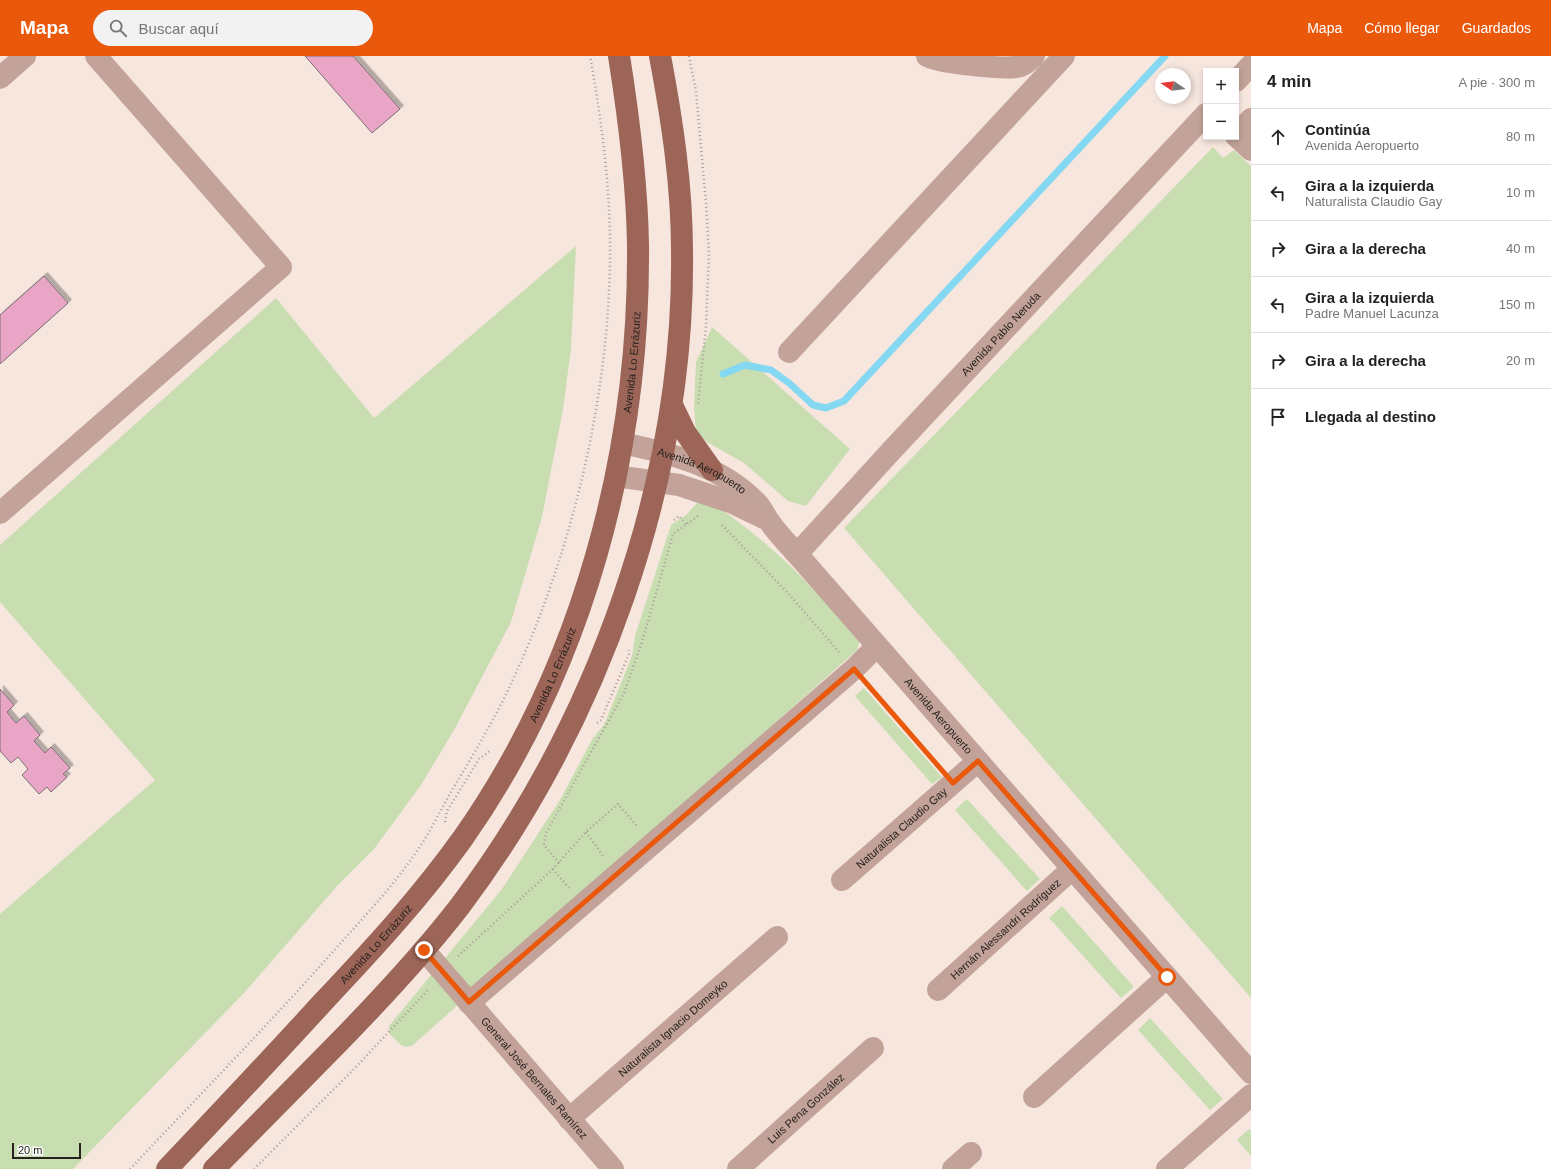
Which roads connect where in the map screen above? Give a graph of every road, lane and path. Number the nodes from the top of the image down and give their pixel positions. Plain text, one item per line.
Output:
1 (25, 56) edge
2 (96, 56) edge
3 (590, 56) edge
4 (619, 56) edge
5 (660, 56) edge
6 (927, 56) edge
7 (1034, 56) edge
8 (1064, 56) edge
9 (1251, 65) edge
10 (0, 78) edge
11 (1239, 79) edge
12 (1203, 117) edge
13 (1251, 119) edge
14 (1239, 132) edge
15 (1235, 140) edge
16 (1251, 150) edge
17 (789, 352) dead end
18 (672, 405) junction
19 (622, 443) junction
20 (664, 452) junction
21 (712, 470) junction
22 (616, 476) junction
23 (657, 482) junction
24 (0, 513) edge
25 (701, 514) dead end
26 (674, 520) dead end
27 (768, 521) junction
28 (720, 523) dead end
29 (686, 524) junction
30 (797, 554) junction
31 (877, 646) junction
32 (854, 669) junction
33 (978, 761) junction
34 (953, 783) junction
35 (640, 829) dead end
36 (586, 832) junction
37 (606, 859) dead end
38 (559, 864) junction
39 (554, 869) junction
40 (1072, 869) junction
41 (842, 880) dead end
42 (570, 890) dead end
43 (777, 937) dead end
44 (424, 950) junction
45 (444, 973) junction
46 (1167, 977) junction
47 (938, 990) dead end
48 (469, 1002) junction
49 (873, 1048) dead end
50 (1251, 1074) edge
51 (1251, 1095) edge
52 (1034, 1096) dead end
53 (569, 1119) junction
54 (971, 1153) dead end
55 (130, 1169) edge
56 (167, 1169) edge
57 (214, 1169) edge
58 (254, 1169) edge
59 (613, 1169) edge
60 (738, 1169) edge
61 (953, 1169) edge
62 (1167, 1169) edge

1 - 10 street
2 - 24 street
3 - 55 path
4 - 19 main road, Avenida Lo Errázuriz
5 - 18 main road
6 - 7 street
8 - 17 street
9 - 11 street
12 - 30 street, Avenida Pablo Neruda
13 - 14 street
15 - 16 street
18 - 20 main road
18 - 21 main road
19 - 20 street, Avenida Aeropuerto
19 - 22 main road, Avenida Lo Errázuriz
20 - 21 street, Avenida Aeropuerto
20 - 23 main road
21 - 27 street, Avenida Aeropuerto
22 - 23 street, Avenida Aeropuerto
22 - 56 main road, Avenida Lo Errázuriz
23 - 27 street, Avenida Aeropuerto
23 - 44 main road
25 - 29 path
26 - 29 path
27 - 30 street, Avenida Aeropuerto
28 - 32 path
29 - 38 path
30 - 31 street, Avenida Aeropuerto
31 - 32 street
31 - 33 street, Avenida Aeropuerto
32 - 34 path
32 - 48 street
33 - 34 street, Naturalista Claudio Gay
33 - 40 street, Avenida Aeropuerto
34 - 41 street, Naturalista Claudio Gay
35 - 36 path
36 - 37 path
36 - 38 path
38 - 39 path
39 - 42 path
39 - 45 path
40 - 46 street, Avenida Aeropuerto
40 - 47 street, Hernán Alessandri Rodríguez
43 - 53 street, Naturalista Ignacio Domeyko
44 - 45 street, General José Bernales Ramírez
44 - 57 main road
45 - 48 street, General José Bernales Ramírez
45 - 58 path
46 - 50 street, Avenida Aeropuerto
46 - 52 street
48 - 53 street, General José Bernales Ramírez
49 - 60 street, Luis Pena González
51 - 62 street
53 - 59 street, General José Bernales Ramírez
54 - 61 street

